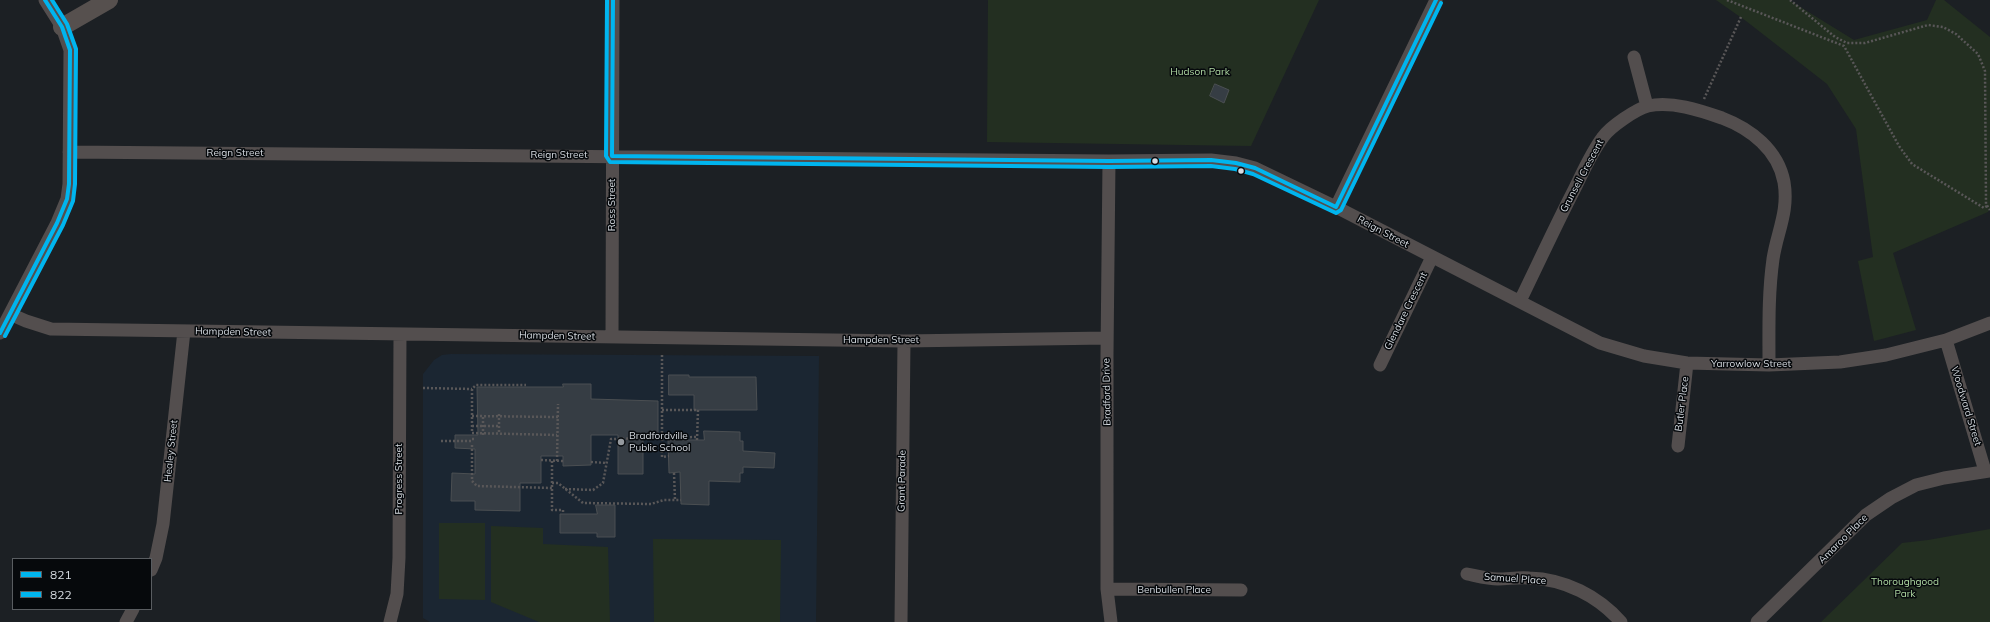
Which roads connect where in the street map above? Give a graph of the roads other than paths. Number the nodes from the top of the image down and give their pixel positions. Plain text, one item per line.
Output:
1 (45, 0) edge
2 (109, 0) edge
3 (613, 0) edge
4 (1436, 0) edge
5 (62, 27) junction
6 (1634, 57) dead end
7 (1647, 106) junction
8 (69, 152) junction
9 (612, 156) junction
10 (1109, 161) junction
11 (1336, 207) junction
12 (1432, 257) junction
13 (1520, 301) junction
14 (10, 314) junction
15 (1990, 323) edge
16 (184, 331) junction
17 (0, 333) edge
18 (400, 334) junction
19 (612, 337) junction
20 (1107, 338) junction
21 (904, 340) junction
22 (1946, 340) junction
23 (1687, 363) junction
24 (1380, 365) dead end
25 (1769, 365) junction
26 (1678, 446) dead end
27 (1988, 471) edge
28 (152, 568) edge
29 (1467, 574) dead end
30 (1107, 589) junction
31 (1241, 590) dead end
32 (132, 610) edge
33 (126, 622) edge
34 (390, 622) edge
35 (901, 622) edge
36 (1111, 622) edge
37 (1621, 622) edge
38 (1757, 622) edge

1 - 5 street
2 - 5 street
3 - 9 street, Ross Street
4 - 11 street
5 - 8 street
6 - 7 street
7 - 13 street, Grunsell Crescent
7 - 25 street
8 - 9 street, Reign Street
8 - 14 street
9 - 10 street, Reign Street
9 - 19 street, Ross Street
10 - 11 street, Reign Street
10 - 20 street, Bradford Drive
11 - 12 street, Reign Street
12 - 13 street, Reign Street
12 - 24 street, Glendare Crescent
13 - 23 street, Yarrowlow Street
14 - 16 street, Hampden Street
14 - 17 street
15 - 22 street, Yarrowlow Street
16 - 18 street, Hampden Street
16 - 28 street, Healey Street
18 - 19 street, Hampden Street
18 - 34 street, Progress Street
19 - 21 street, Hampden Street
20 - 21 street, Hampden Street
20 - 30 street, Bradford Drive
21 - 35 street, Grant Parade
22 - 25 street, Yarrowlow Street
22 - 27 street, Woodward Street
23 - 25 street, Yarrowlow Street
23 - 26 street, Butler Place
27 - 38 street, Amaroo Place
29 - 37 street, Samuel Place
30 - 31 street, Benbullen Place
30 - 36 street, Bradford Drive
32 - 33 street

